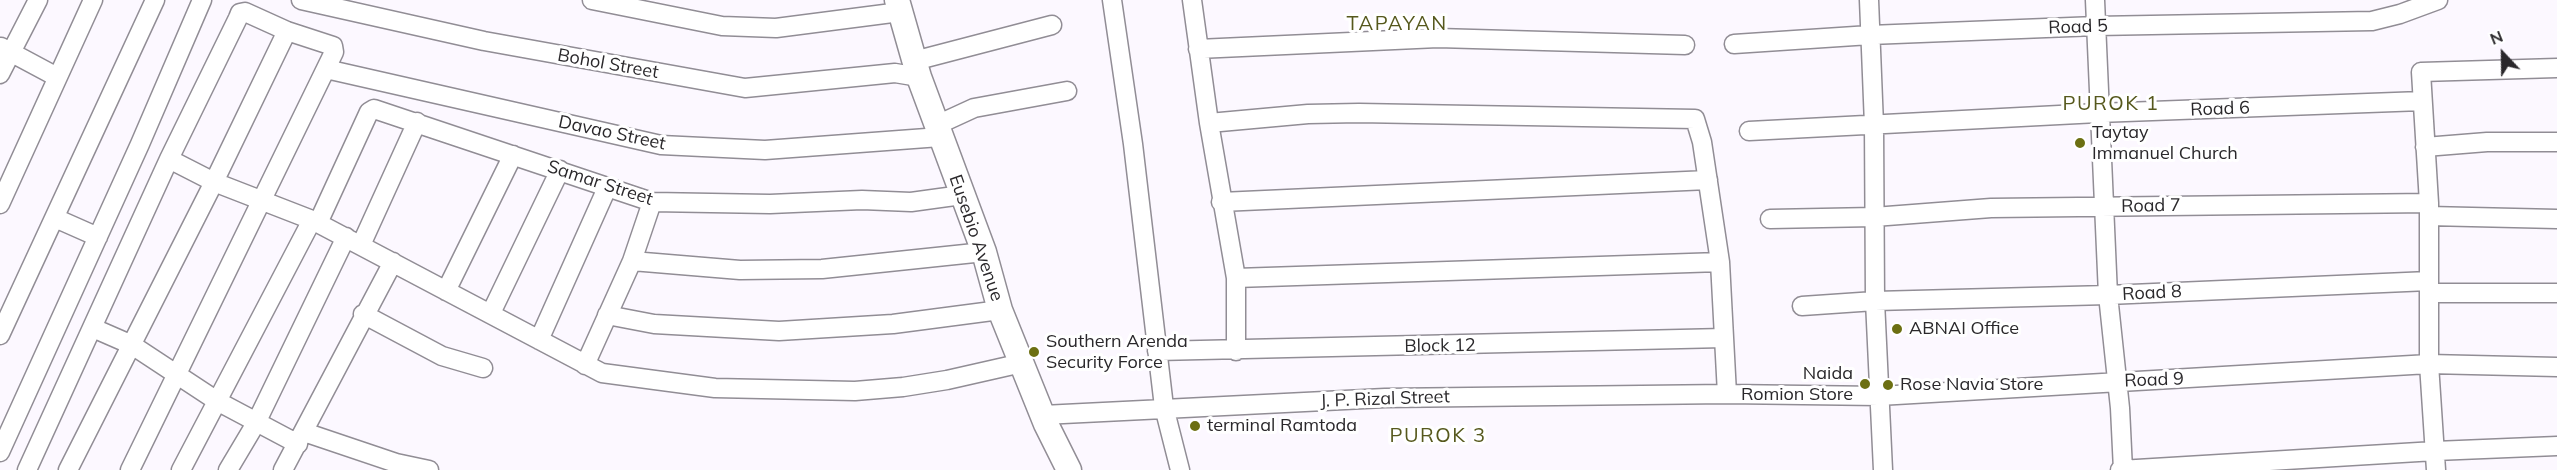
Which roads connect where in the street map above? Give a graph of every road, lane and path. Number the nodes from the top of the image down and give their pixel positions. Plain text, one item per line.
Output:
1 (38, 0) edge
2 (93, 0) edge
3 (155, 0) edge
4 (202, 0) edge
5 (301, 0) edge
6 (592, 0) edge
7 (1112, 0) edge
8 (1192, 0) edge
9 (1869, 0) edge
10 (2095, 0) edge
11 (2438, 0) edge
12 (899, 6) edge
13 (1052, 25) dead end
14 (2096, 26) junction
15 (287, 31) junction
16 (1870, 35) junction
17 (1734, 44) dead end
18 (1686, 45) dead end
19 (5, 49) edge
20 (1198, 49) junction
21 (2557, 68) edge
22 (326, 69) junction
23 (917, 69) junction
24 (0, 74) edge
25 (57, 77) junction
26 (1066, 92) dead end
27 (2422, 101) junction
28 (2098, 113) junction
29 (417, 122) junction
30 (1209, 123) junction
31 (1874, 125) junction
32 (938, 131) junction
33 (1749, 131) dead end
34 (2557, 142) edge
35 (2426, 147) junction
36 (513, 155) junction
37 (169, 159) junction
38 (560, 170) junction
39 (1708, 180) junction
40 (214, 182) junction
41 (607, 188) junction
42 (962, 195) junction
43 (260, 200) junction
44 (652, 202) junction
45 (1221, 202) junction
46 (0, 204) edge
47 (2103, 207) junction
48 (2429, 209) junction
49 (1874, 217) junction
50 (55, 218) junction
51 (1770, 219) dead end
52 (2557, 219) edge
53 (315, 221) junction
54 (98, 237) junction
55 (354, 241) junction
56 (984, 252) junction
57 (632, 261) junction
58 (393, 262) junction
59 (1720, 262) junction
60 (1236, 278) junction
61 (2429, 287) junction
62 (446, 291) junction
63 (2557, 293) edge
64 (2108, 295) junction
65 (1875, 301) junction
66 (1802, 306) dead end
67 (1000, 310) junction
68 (491, 313) junction
69 (363, 314) junction
70 (607, 315) junction
71 (93, 328) junction
72 (0, 335) edge
73 (1724, 338) junction
74 (539, 339) junction
75 (132, 345) junction
76 (1156, 351) junction
77 (1236, 351) junction
78 (1022, 363) junction
79 (585, 364) junction
80 (2429, 364) junction
81 (2557, 367) edge
82 (483, 368) dead end
83 (177, 376) junction
84 (2117, 382) junction
85 (1727, 394) junction
86 (1879, 396) junction
87 (217, 401) junction
88 (1164, 407) junction
89 (1043, 415) junction
90 (256, 423) junction
91 (301, 438) junction
92 (2557, 446) edge
93 (2435, 451) junction
94 (0, 452) edge
95 (27, 470) edge
96 (68, 470) edge
97 (130, 470) edge
98 (181, 470) edge
99 (228, 470) edge
100 (283, 470) edge
101 (429, 470) edge
102 (1069, 470) edge
103 (1180, 470) edge
104 (1883, 470) edge
105 (2122, 470) edge
106 (2436, 470) edge

1 - 19 street
2 - 25 street
3 - 50 street
4 - 54 street
5 - 23 street, Bohol Street
6 - 12 street
7 - 76 street
8 - 20 street
9 - 16 street
10 - 14 street
11 - 14 street, Road 5
12 - 23 street, Eusebio Avenue
13 - 23 street, Bohol Street
14 - 16 street, Road 5
14 - 28 street
15 - 22 street
15 - 37 street
15 - 40 street
16 - 17 street, Road 5
16 - 31 street
18 - 20 street
19 - 24 street
19 - 25 street
20 - 30 street
21 - 27 street
22 - 32 street, Davao Street
22 - 43 street
23 - 32 street, Eusebio Avenue
25 - 46 street
26 - 32 street, Davao Street
27 - 28 street, Road 6
27 - 35 street
28 - 31 street, Road 6
28 - 47 street
29 - 36 street, Samar Street
29 - 53 street, Samar Street
29 - 55 street
30 - 39 street
30 - 45 street
31 - 33 street, Road 6
31 - 49 street
32 - 42 street, Eusebio Avenue
34 - 35 street
35 - 48 street
36 - 38 street, Samar Street
36 - 62 street
37 - 40 street
37 - 71 street
38 - 41 street, Samar Street
38 - 68 street
39 - 45 street
39 - 59 street
40 - 43 street
40 - 75 street
41 - 44 street, Samar Street
41 - 74 street
42 - 44 street, Samar Street
42 - 56 street, Eusebio Avenue
43 - 53 street
43 - 83 street
44 - 57 street
45 - 60 street
47 - 48 street, Road 7
47 - 49 street, Road 7
47 - 64 street
48 - 52 street, Road 7
48 - 61 street
49 - 51 street, Road 7
49 - 65 street
50 - 54 street
50 - 72 street
53 - 55 street
53 - 87 street
54 - 94 street
55 - 58 street
55 - 90 street
56 - 57 street
56 - 67 street, Eusebio Avenue
57 - 70 street
58 - 62 street
58 - 69 street
59 - 60 street
59 - 73 street
60 - 77 street
61 - 63 street, Road 8
61 - 64 street, Road 8
61 - 80 street
62 - 68 street
64 - 65 street, Road 8
64 - 84 street
65 - 66 street, Road 8
65 - 86 street
67 - 70 street
67 - 78 street, Eusebio Avenue
68 - 74 street
69 - 82 street
69 - 91 street
70 - 79 street
71 - 75 street
71 - 95 street
73 - 77 street, Block 12
73 - 85 street
74 - 79 street
75 - 83 street
75 - 96 street
76 - 77 street, Block 12
76 - 88 street
78 - 79 street
78 - 89 street, Eusebio Avenue
80 - 81 street, Road 9
80 - 84 street, Road 9
80 - 93 street
83 - 87 street
83 - 97 street
84 - 86 street, Road 9
84 - 105 street
85 - 86 street, Road 9
85 - 88 street, J. P. Rizal Street
86 - 104 street
87 - 90 street
87 - 98 street
88 - 89 street, J. P. Rizal Street
88 - 103 street
89 - 102 street, Eusebio Avenue
90 - 91 street
90 - 99 street
91 - 100 street
91 - 101 street
92 - 93 street
93 - 105 street
93 - 106 street

